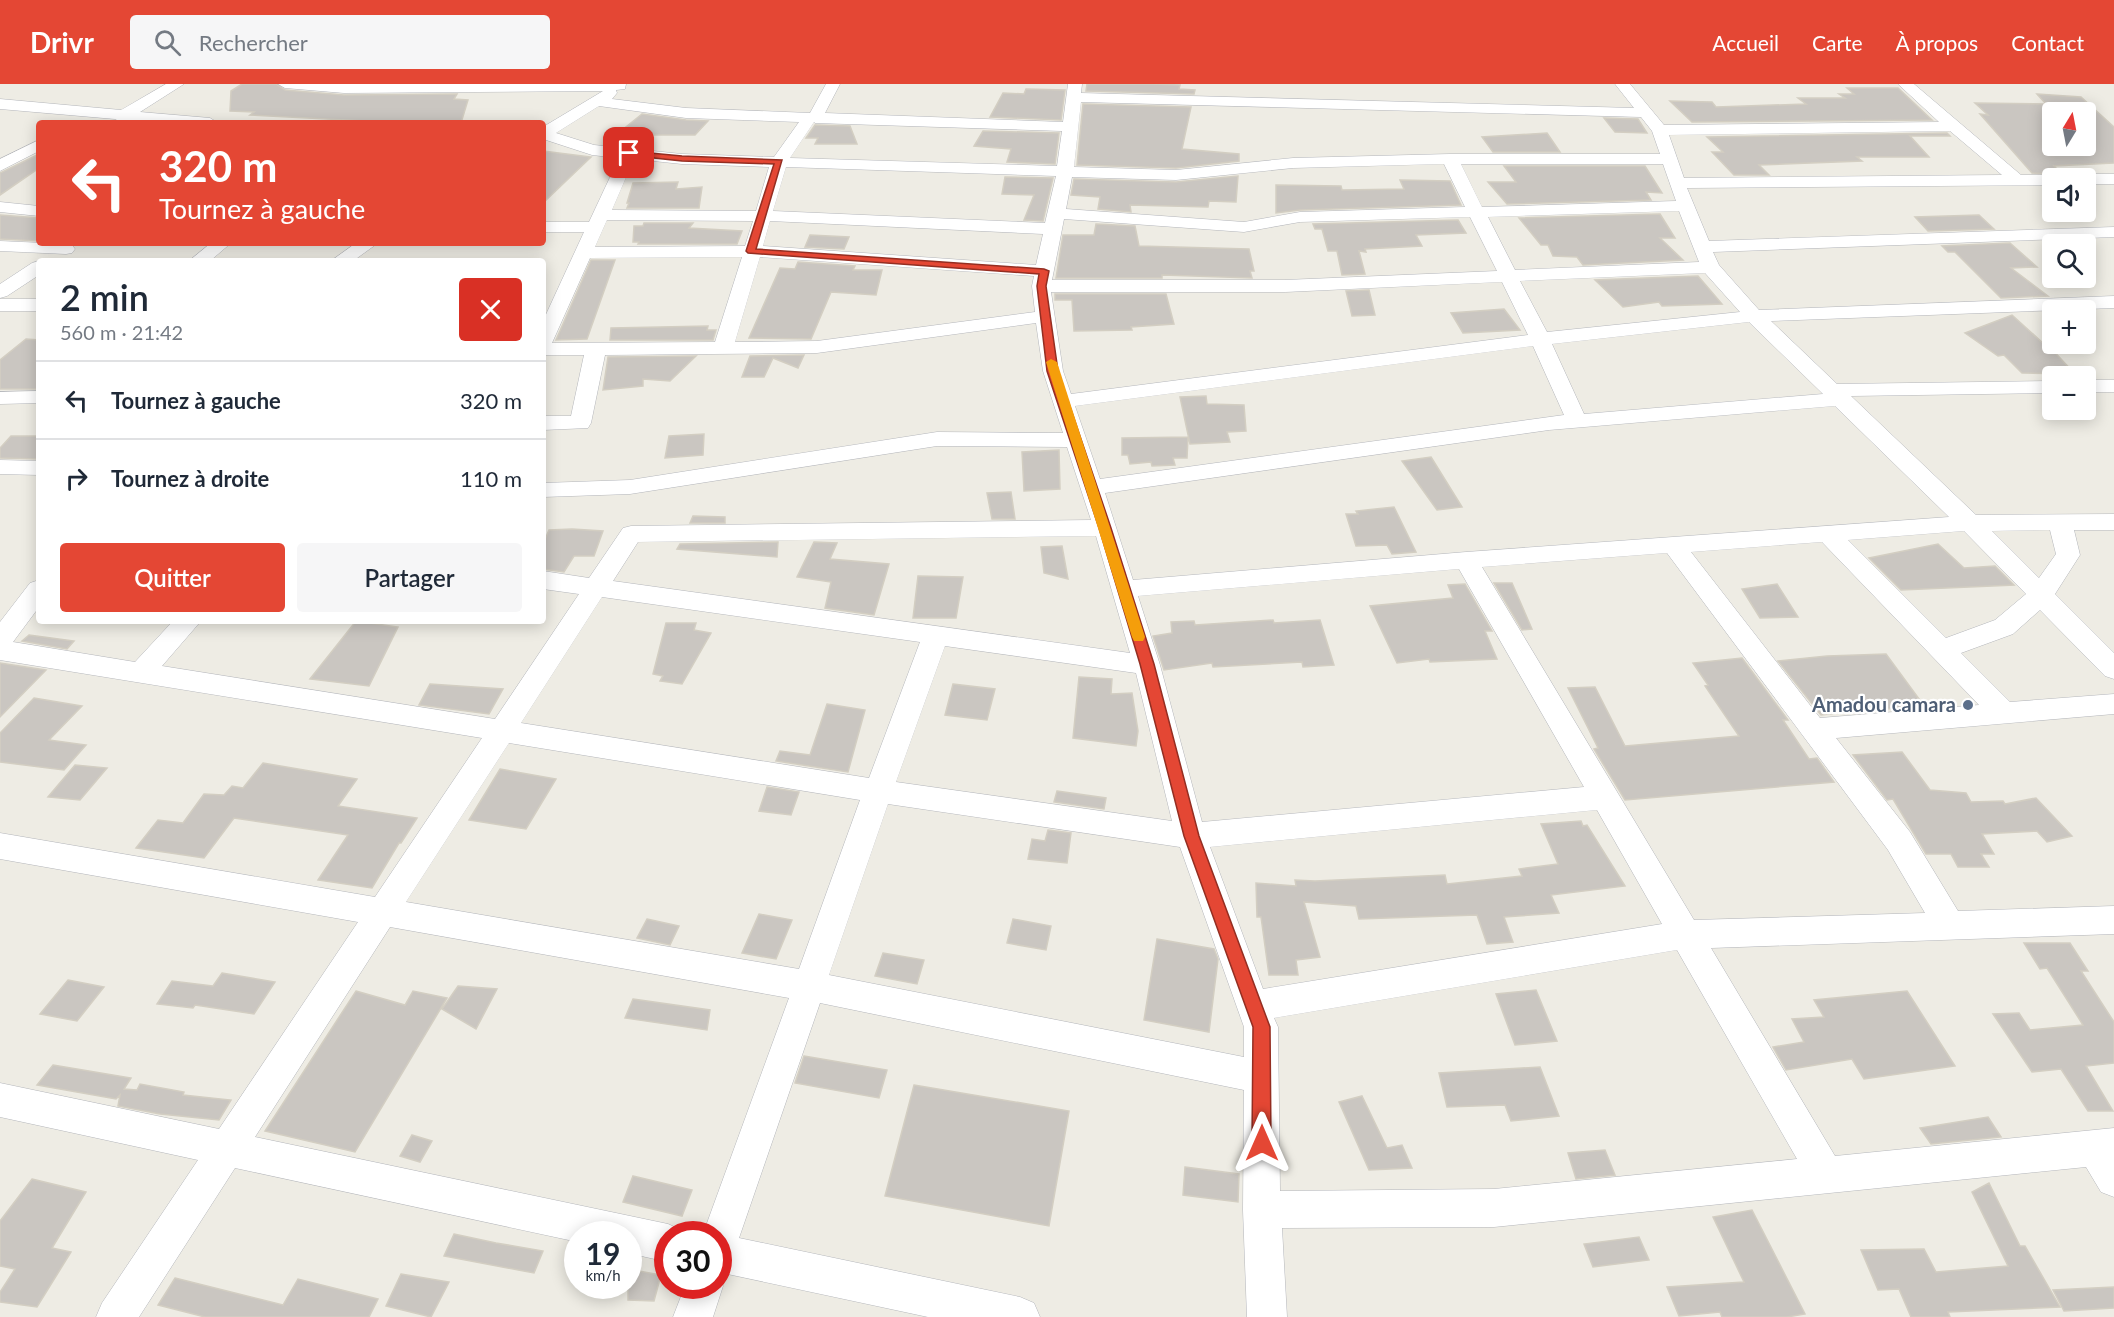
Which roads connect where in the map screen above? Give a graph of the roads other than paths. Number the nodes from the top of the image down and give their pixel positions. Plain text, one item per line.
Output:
1 (177, 84) edge
2 (285, 84) edge
3 (833, 84) edge
4 (1057, 84) edge
5 (1236, 84) edge
6 (1622, 84) edge
7 (1905, 84) edge
8 (622, 85) edge
9 (1074, 89) edge
10 (596, 101) junction
11 (1244, 102) junction
12 (0, 104) edge
13 (18, 106) junction
14 (0, 113) edge
15 (812, 118) junction
16 (117, 119) edge
17 (140, 120) edge
18 (1654, 121) junction
19 (1954, 126) junction
20 (1070, 128) junction
21 (546, 132) edge
22 (546, 135) edge
23 (36, 147) edge
24 (629, 153) junction
25 (1450, 159) junction
26 (1671, 159) junction
27 (779, 162) junction
28 (0, 166) edge
29 (1065, 172) junction
30 (2096, 179) edge
31 (2114, 179) edge
32 (2017, 180) junction
33 (2042, 180) edge
34 (1677, 183) junction
35 (1686, 206) junction
36 (0, 207) edge
37 (36, 211) edge
38 (1476, 212) junction
39 (762, 217) junction
40 (598, 221) junction
41 (1055, 221) junction
42 (546, 226) edge
43 (2114, 232) edge
44 (0, 246) edge
45 (71, 246) edge
46 (218, 246) edge
47 (364, 246) edge
48 (1701, 247) junction
49 (751, 251) junction
50 (585, 253) junction
51 (53, 258) edge
52 (202, 258) edge
53 (345, 258) edge
54 (1710, 267) junction
55 (36, 269) edge
56 (1508, 276) junction
57 (1043, 279) junction
58 (546, 288) edge
59 (566, 290) junction
60 (0, 292) edge
61 (2114, 302) edge
62 (36, 304) edge
63 (0, 305) edge
64 (1045, 316) junction
65 (1754, 316) junction
66 (546, 335) edge
67 (1540, 339) junction
68 (724, 346) junction
69 (596, 348) junction
70 (546, 349) edge
71 (2096, 386) edge
72 (2114, 386) edge
73 (2042, 387) edge
74 (1838, 395) junction
75 (36, 397) edge
76 (0, 398) edge
77 (1062, 401) junction
78 (1577, 421) junction
79 (546, 423) edge
80 (1076, 440) junction
81 (0, 468) edge
82 (36, 468) edge
83 (1092, 488) junction
84 (546, 490) edge
85 (2114, 522) edge
86 (2060, 523) junction
87 (1970, 524) junction
88 (1105, 528) junction
89 (1828, 534) junction
90 (1673, 545) junction
91 (1466, 560) junction
92 (546, 580) edge
93 (596, 587) junction
94 (1124, 589) junction
95 (36, 593) edge
96 (2041, 595) junction
97 (185, 624) edge
98 (936, 635) junction
99 (0, 641) edge
100 (0, 650) edge
101 (1941, 650) junction
102 (1147, 664) junction
103 (2114, 669) edge
104 (141, 672) junction
105 (2114, 704) edge
106 (2003, 712) junction
107 (1814, 729) junction
108 (502, 730) junction
109 (878, 791) junction
110 (1604, 796) junction
111 (1191, 836) junction
112 (0, 846) edge
113 (382, 912) junction
114 (2114, 920) edge
115 (1950, 926) junction
116 (1685, 935) junction
117 (809, 986) junction
118 (1253, 1006) junction
119 (1262, 1077) junction
120 (0, 1100) edge
121 (2104, 1147) edge
122 (227, 1149) junction
123 (1826, 1175) junction
124 (2114, 1179) edge
125 (1262, 1210) junction
126 (726, 1221) edge
127 (654, 1239) edge
128 (732, 1256) edge
129 (699, 1299) edge
130 (116, 1317) edge
131 (693, 1317) edge
132 (1020, 1317) edge
133 (1267, 1317) edge

1 - 16 street
2 - 8 street
3 - 15 street
4 - 9 street
5 - 11 street
6 - 18 street
7 - 19 street
8 - 10 street
9 - 11 street
9 - 20 street
10 - 15 street
10 - 21 street
11 - 18 street
12 - 13 street
13 - 14 street
13 - 16 street
15 - 20 street
15 - 27 street
16 - 17 street
18 - 19 street
18 - 26 street
19 - 32 street
20 - 29 street
22 - 24 street
23 - 28 street
24 - 27 street
24 - 40 street
25 - 26 street
25 - 29 street
25 - 38 street
26 - 34 street
27 - 29 street
27 - 39 street
29 - 41 street
30 - 31 street
32 - 33 street
32 - 34 street
34 - 35 street
35 - 38 street
35 - 48 street
36 - 37 street
38 - 41 street
38 - 56 street
39 - 40 street
39 - 41 street
39 - 49 street
40 - 42 street
40 - 50 street
41 - 57 street
43 - 48 street
44 - 45 street
45 - 51 street
46 - 52 street
47 - 53 street
48 - 54 street
49 - 50 street
49 - 57 street
49 - 68 street
50 - 59 street
54 - 56 street
54 - 65 street
55 - 60 street
56 - 57 street
56 - 67 street
57 - 64 street
58 - 59 street
59 - 66 street
61 - 65 street
62 - 63 street
64 - 68 street
64 - 77 street
65 - 67 street
65 - 74 street
67 - 77 street
67 - 78 street
68 - 69 street
69 - 70 street
69 - 79 street
71 - 72 street
73 - 74 street
74 - 78 street
74 - 87 street
75 - 76 street
77 - 80 street
78 - 83 street
80 - 83 street
80 - 84 street
81 - 82 street
83 - 88 street
85 - 86 street
86 - 87 street
86 - 96 street
87 - 89 street
87 - 96 street
88 - 93 street
88 - 94 street
89 - 90 street
89 - 101 street
90 - 91 street
90 - 107 street
91 - 94 street
91 - 110 street
92 - 93 street
93 - 98 street
93 - 108 street
94 - 102 street
95 - 99 street
96 - 101 street
96 - 103 street
97 - 104 street
98 - 102 street
98 - 109 street
100 - 104 street
101 - 106 street
102 - 111 street
104 - 108 street
105 - 106 street
106 - 107 street
107 - 115 street
108 - 109 street
108 - 113 street
109 - 111 street
109 - 117 street
110 - 111 street
110 - 116 street
111 - 118 street
112 - 113 street
113 - 117 street
113 - 122 street
114 - 115 street
115 - 116 street
116 - 118 street
116 - 123 street
117 - 119 street
117 - 126 street
118 - 119 street
119 - 125 street
120 - 122 street
121 - 123 street
121 - 124 street
122 - 127 street
122 - 130 street
123 - 125 street
125 - 133 street
128 - 132 street
129 - 131 street

